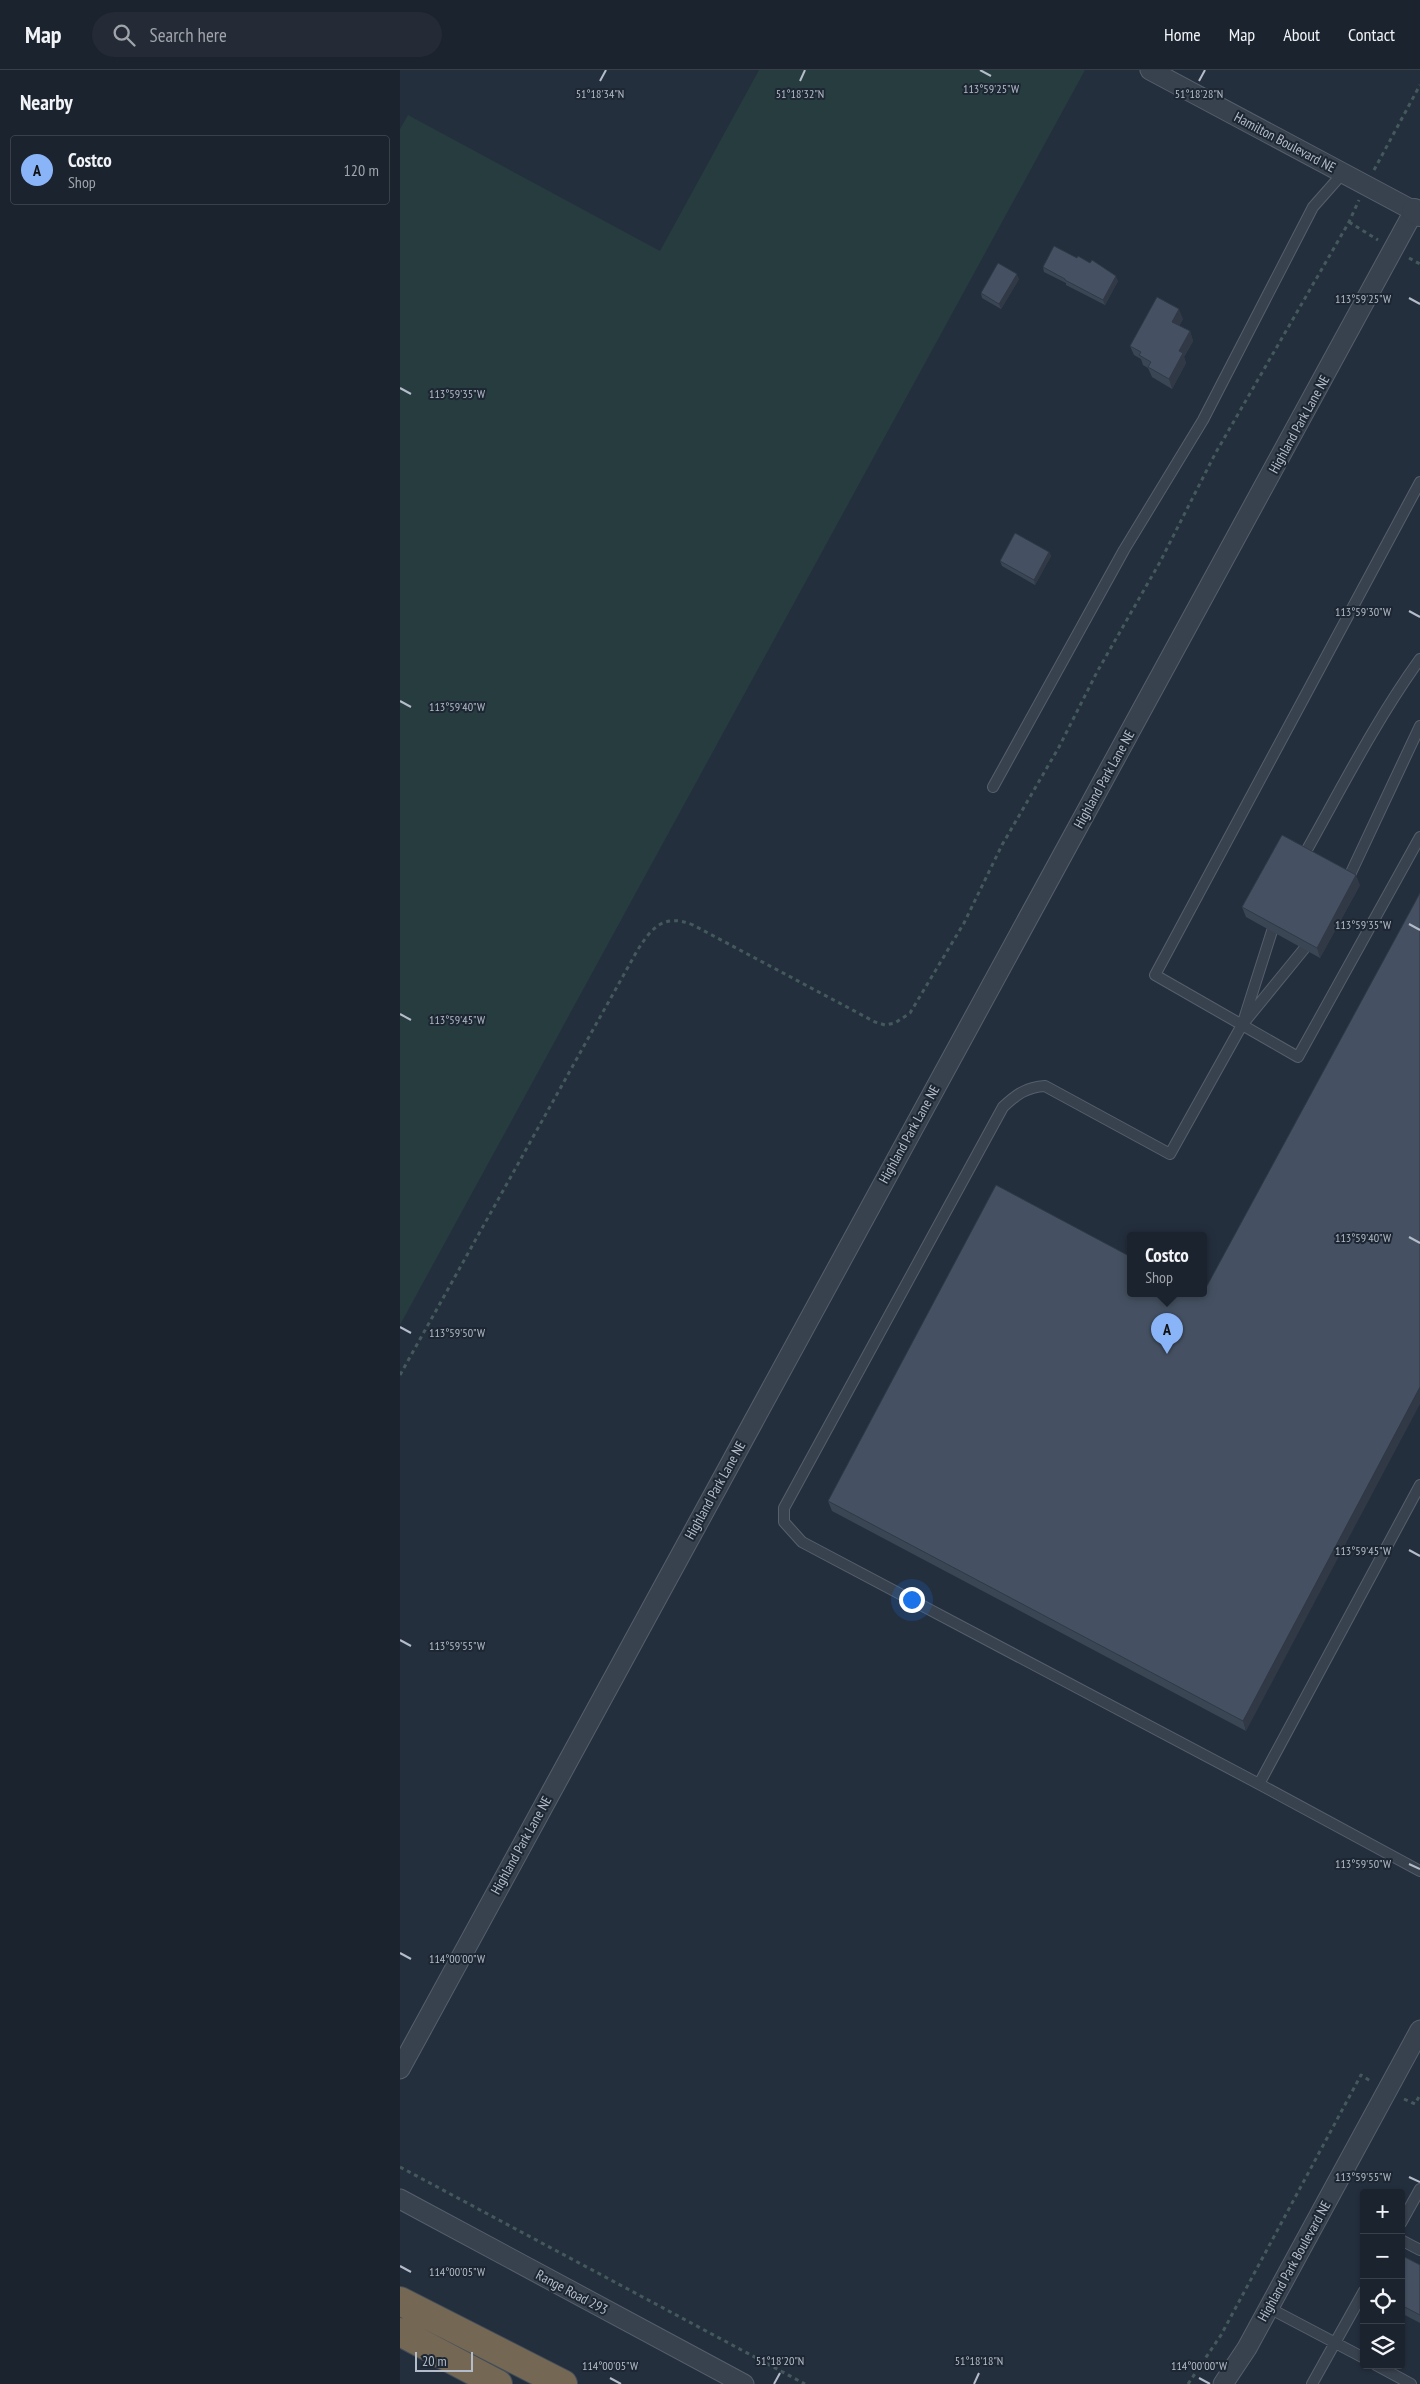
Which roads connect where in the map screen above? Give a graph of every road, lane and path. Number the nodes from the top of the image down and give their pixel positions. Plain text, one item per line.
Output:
1 (1150, 70) edge
2 (1420, 85) edge
3 (1343, 173) junction
4 (1372, 173) dead end
5 (1360, 198) dead end
6 (1418, 208) edge
7 (1349, 222) junction
8 (1379, 241) dead end
9 (1410, 258) dead end
10 (1420, 264) edge
11 (1420, 482) edge
12 (1420, 659) edge
13 (1420, 726) edge
14 (993, 787) dead end
15 (1420, 837) edge
16 (1304, 855) edge
17 (1348, 879) edge
18 (1272, 931) edge
19 (1304, 949) edge
20 (1242, 1025) junction
21 (400, 1376) edge
22 (1420, 1485) edge
23 (1259, 1784) junction
24 (1420, 1871) edge
25 (1418, 2040) edge
26 (400, 2069) edge
27 (1369, 2080) dead end
28 (1396, 2095) dead end
29 (1420, 2095) edge
30 (400, 2167) edge
31 (1420, 2189) edge
32 (400, 2199) edge
33 (1405, 2216) edge
34 (1405, 2242) edge
35 (1420, 2250) edge
36 (1360, 2298) edge
37 (400, 2301) edge
38 (1269, 2308) junction
39 (400, 2332) edge
40 (1335, 2343) junction
41 (1360, 2356) edge
42 (1383, 2369) edge
43 (498, 2384) edge
44 (563, 2384) edge
45 (744, 2384) edge
46 (805, 2384) edge
47 (1188, 2384) edge
48 (1224, 2384) edge
49 (1312, 2384) edge
50 (1411, 2384) edge

1 - 3 street, Hamilton Boulevard NE
2 - 4 path
3 - 6 street, Hamilton Boulevard NE
3 - 14 lane
5 - 7 path
6 - 26 street, Highland Park Lane NE
7 - 8 path
7 - 21 path
9 - 10 path
11 - 20 lane
12 - 16 lane
13 - 17 lane
15 - 20 lane
18 - 20 lane
19 - 20 lane
20 - 23 lane
22 - 23 lane
23 - 24 lane
25 - 38 street, Highland Park Boulevard NE
27 - 47 path
28 - 29 path
30 - 46 path
31 - 33 lane
32 - 45 street, Range Road 293
34 - 35 lane
36 - 40 lane
37 - 44 highway
38 - 40 lane
38 - 48 street, Highland Park Boulevard NE
39 - 43 highway
40 - 41 lane
40 - 49 lane
42 - 50 lane

